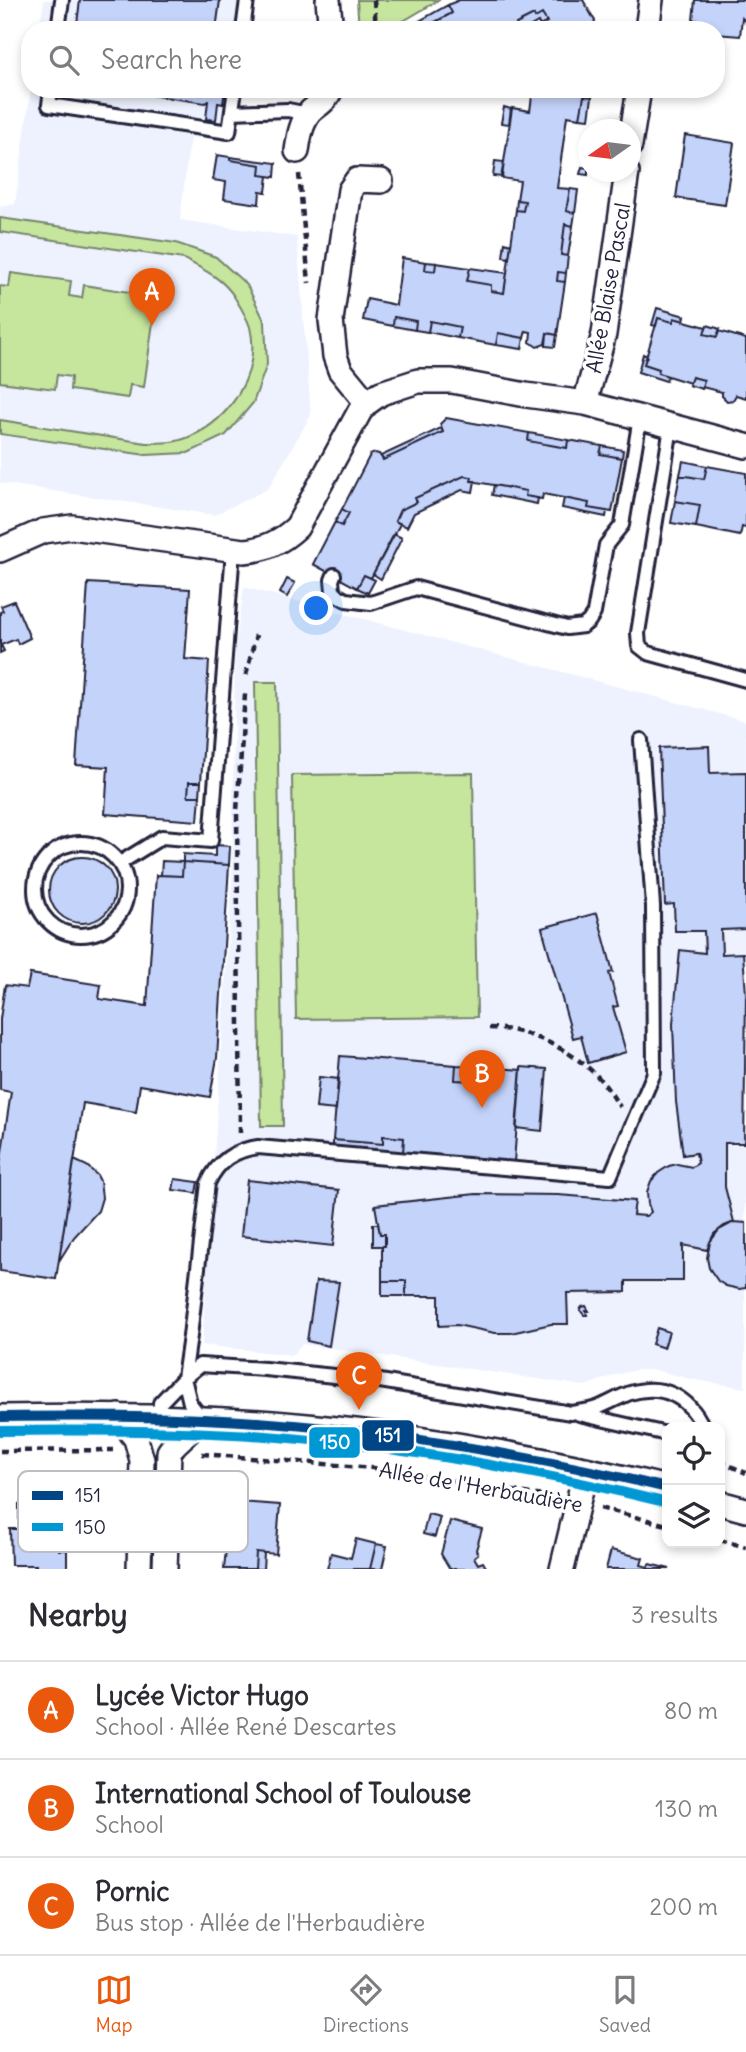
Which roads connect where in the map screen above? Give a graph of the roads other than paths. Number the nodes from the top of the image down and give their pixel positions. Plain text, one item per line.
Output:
1 (61, 0) edge
2 (247, 0) edge
3 (328, 0) edge
4 (652, 0) edge
5 (59, 21) edge
6 (244, 21) edge
7 (330, 21) edge
8 (648, 21) edge
9 (50, 98) edge
10 (234, 98) edge
11 (327, 98) edge
12 (638, 98) edge
13 (232, 112) junction
14 (308, 114) junction
15 (635, 119) edge
16 (298, 151) road end
17 (381, 181) dead end
18 (626, 182) edge
19 (367, 403) junction
20 (585, 404) junction
21 (640, 418) junction
22 (671, 427) junction
23 (746, 446) edge
24 (0, 550) edge
25 (233, 550) junction
26 (334, 575) dead end
27 (746, 680) edge
28 (641, 740) dead end
29 (120, 863) junction
30 (184, 1378) junction
31 (572, 1413) junction
32 (119, 1416) junction
33 (0, 1417) edge
34 (159, 1417) junction
35 (202, 1419) junction
36 (700, 1422) edge
37 (662, 1433) edge
38 (586, 1469) junction
39 (142, 1471) edge
40 (168, 1471) edge
41 (662, 1487) edge
42 (725, 1504) edge
43 (746, 1510) edge
44 (562, 1569) edge

1 - 5 lane
2 - 6 lane
3 - 7 street
4 - 8 street
9 - 13 lane
10 - 13 lane
11 - 14 street
12 - 15 street
13 - 14 lane
14 - 16 street
17 - 19 street
18 - 20 street, Allée Blaise Pascal
19 - 20 street
19 - 25 street
20 - 21 street
21 - 22 street
21 - 26 lane
22 - 23 street
22 - 27 lane
24 - 25 street
25 - 29 lane
28 - 30 lane
29 - 29 lane
30 - 31 lane
30 - 34 lane
30 - 35 lane
31 - 36 lane
31 - 37 lane
32 - 33 street, Allée de l'Herbaudière
32 - 34 street, Allée de l'Herbaudière
32 - 39 street
34 - 35 street, Allée de l'Herbaudière
35 - 38 street, Allée de l'Herbaudière
35 - 40 street
38 - 41 street, Allée de l'Herbaudière
38 - 44 street
42 - 43 street

